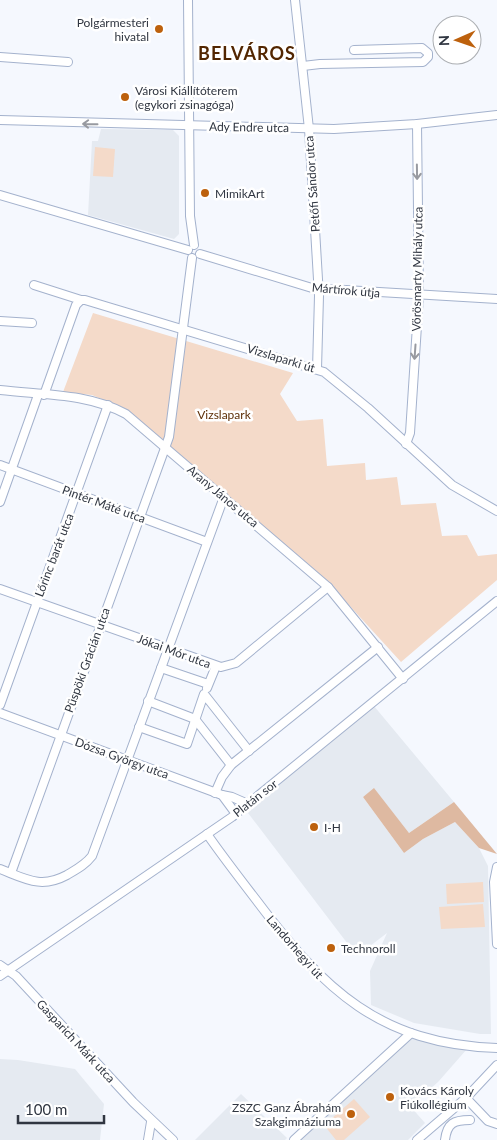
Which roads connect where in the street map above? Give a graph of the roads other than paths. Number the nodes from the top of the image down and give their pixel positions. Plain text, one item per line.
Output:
1 (188, 0) edge
2 (295, 0) edge
3 (354, 50) dead end
4 (0, 57) edge
5 (68, 62) dead end
6 (303, 66) junction
7 (497, 115) edge
8 (0, 120) edge
9 (417, 124) junction
10 (189, 126) junction
11 (309, 129) junction
12 (0, 195) edge
13 (191, 247) junction
14 (196, 256) junction
15 (34, 285) dead end
16 (319, 289) junction
17 (419, 295) junction
18 (497, 299) edge
19 (81, 300) junction
20 (0, 321) edge
21 (32, 323) dead end
22 (183, 329) junction
23 (317, 369) junction
24 (0, 390) edge
25 (41, 395) junction
26 (108, 405) junction
27 (406, 444) junction
28 (165, 447) junction
29 (0, 465) edge
30 (12, 470) junction
31 (76, 494) junction
32 (224, 497) junction
33 (0, 502) edge
34 (497, 511) edge
35 (139, 517) junction
36 (208, 542) junction
37 (328, 587) junction
38 (0, 589) edge
39 (36, 602) junction
40 (497, 602) edge
41 (100, 625) junction
42 (378, 647) junction
43 (168, 649) junction
44 (216, 666) junction
45 (161, 668) junction
46 (402, 679) junction
47 (208, 684) junction
48 (204, 694) junction
49 (148, 701) junction
50 (0, 705) edge
51 (0, 713) edge
52 (195, 719) junction
53 (139, 727) junction
54 (59, 735) junction
55 (248, 751) junction
56 (128, 759) junction
57 (231, 765) junction
58 (218, 794) junction
59 (248, 804) junction
60 (236, 814) junction
61 (207, 834) junction
62 (497, 867) edge
63 (0, 869) edge
64 (11, 873) junction
65 (497, 943) edge
66 (0, 965) edge
67 (9, 970) junction
68 (0, 976) edge
69 (411, 1033) junction
70 (497, 1048) edge
71 (497, 1065) edge
72 (466, 1098) junction
73 (470, 1120) dead end
74 (151, 1122) junction
75 (497, 1124) edge
76 (148, 1140) edge
77 (173, 1140) edge
78 (294, 1140) edge
79 (416, 1140) edge
80 (445, 1140) edge

1 - 10 street
2 - 6 street, Petőfi Sándor utca
3 - 6 street
4 - 5 street
6 - 11 street, Petőfi Sándor utca
7 - 9 street, Ady Endre utca
10 -> 8 street, Ady Endre utca
9 - 11 street, Ady Endre utca
9 -> 17 street, Vörösmarty Mihály utca
10 - 11 street, Ady Endre utca
10 - 13 street
11 - 16 street, Petőfi Sándor utca
12 - 13 street
13 - 14 street
13 - 14 street
14 - 16 street, Mártírok útja
14 - 22 street, Püspöki Grácián utca
15 - 19 street, Vizslaparki út
16 - 17 street, Mártírok útja
16 - 23 street, Petőfi Sándor utca
17 - 18 street, Mártírok útja
17 -> 27 street, Vörösmarty Mihály utca
19 - 22 street, Vizslaparki út
19 - 25 street
20 - 21 street
22 - 23 street, Vizslaparki út
22 - 28 street, Püspöki Grácián utca
23 - 27 street, Vizslaparki út
24 - 25 street, Arany János utca
25 - 26 street, Arany János utca
25 - 30 street
26 - 28 street, Arany János utca
26 - 31 street, Lőrinc barát utca
27 - 34 street, Vizslaparki út
28 - 32 street, Arany János utca
28 - 35 street, Püspöki Grácián utca
29 - 30 street, Pintér Máté utca
30 - 31 street, Pintér Máté utca
30 - 33 street
31 - 35 street, Pintér Máté utca
31 - 39 street, Lőrinc barát utca
32 - 36 street
32 - 37 street, Arany János utca
35 - 36 street, Pintér Máté utca
35 - 41 street, Püspöki Grácián utca
36 - 43 street
37 - 42 street, Arany János utca
37 - 44 street, Jókai Mór utca
38 - 39 street, Jókai Mór utca
39 - 41 street, Jókai Mór utca
39 - 50 street, Lőrinc barát utca
40 - 46 street, Platán sor
41 - 43 street, Jókai Mór utca
41 - 54 street, Püspöki Grácián utca
42 - 46 street, Arany János utca
42 - 55 street
43 - 44 street, Jókai Mór utca
43 - 45 street
44 - 47 street
45 - 47 street
45 - 49 street
46 - 59 street, Platán sor
47 - 48 street
48 - 52 street
48 - 55 street
49 - 52 street
49 - 53 street
51 - 54 street, Dózsa György utca
52 - 53 street
52 - 57 street
53 - 56 street
54 - 56 street, Dózsa György utca
54 - 64 street, Püspöki Grácián utca
55 - 57 street
56 - 58 street, Dózsa György utca
56 - 64 street
57 - 58 street
58 - 59 street, Dózsa György utca
58 - 60 street
59 - 60 street, Platán sor
60 - 61 street, Platán sor
61 - 67 street, Platán sor
61 - 69 street, Landorhegyi út
62 - 65 street
63 - 64 street
66 - 67 street, Gasparich Márk utca
67 - 68 street, Platán sor
67 - 74 street, Gasparich Márk utca
69 - 70 street, Landorhegyi út
69 - 78 street
71 - 72 street
72 - 75 street
72 - 79 street
73 - 80 street
74 - 76 street
74 - 77 street, Gasparich Márk utca

